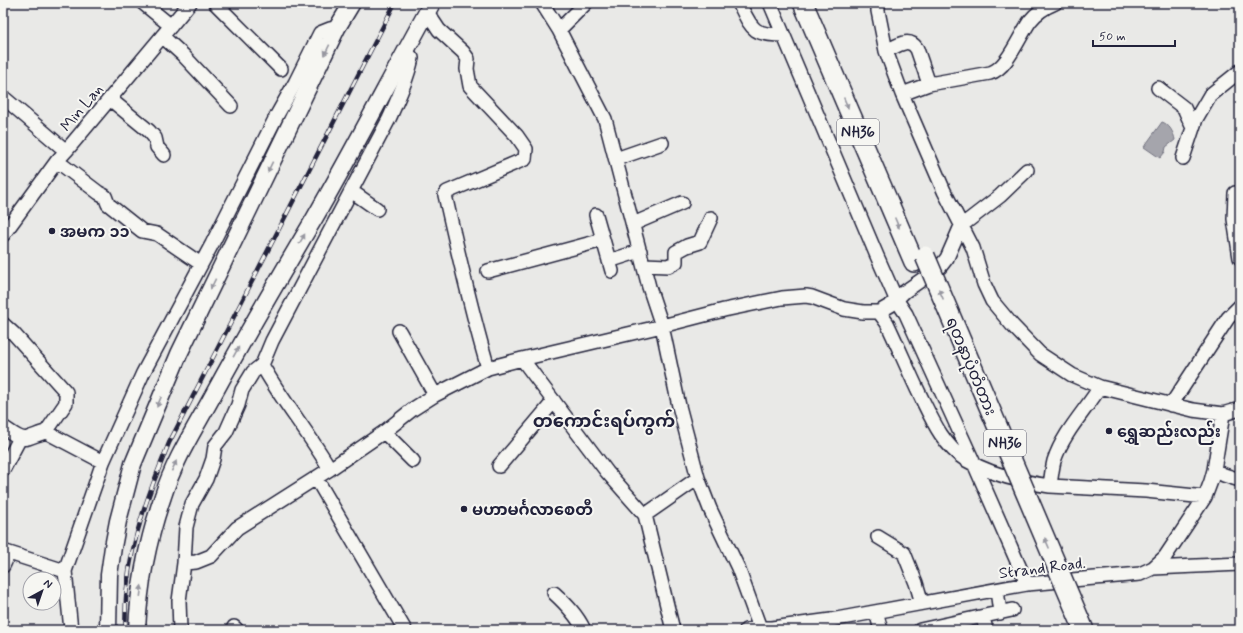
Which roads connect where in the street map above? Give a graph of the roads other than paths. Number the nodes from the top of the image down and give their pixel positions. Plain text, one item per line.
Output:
1 (143, 3) edge
2 (190, 3) edge
3 (215, 3) edge
4 (352, 3) edge
5 (542, 3) edge
6 (586, 3) edge
7 (739, 3) edge
8 (770, 3) edge
9 (803, 3) edge
10 (816, 3) edge
11 (878, 3) edge
12 (1055, 3) edge
13 (429, 7) edge
14 (337, 28) junction
15 (559, 30) junction
16 (167, 31) junction
17 (783, 35) junction
18 (406, 51) junction
19 (886, 51) junction
20 (281, 69) dead end
21 (1240, 71) edge
22 (929, 84) junction
23 (1158, 88) dead end
24 (902, 94) junction
25 (3, 97) edge
26 (110, 99) junction
27 (231, 106) dead end
28 (277, 115) junction
29 (292, 123) junction
30 (1193, 128) junction
31 (662, 143) dead end
32 (66, 151) junction
33 (164, 155) dead end
34 (1183, 158) dead end
35 (616, 159) junction
36 (57, 161) junction
37 (1027, 170) dead end
38 (351, 192) junction
39 (1235, 193) dead end
40 (682, 203) dead end
41 (377, 209) dead end
42 (596, 215) dead end
43 (711, 218) dead end
44 (633, 224) junction
45 (961, 226) junction
46 (5, 227) edge
47 (603, 240) junction
48 (640, 251) junction
49 (1240, 258) edge
50 (919, 259) junction
51 (201, 264) junction
52 (644, 265) junction
53 (488, 272) dead end
54 (896, 299) junction
55 (1240, 306) edge
56 (879, 312) junction
57 (3, 324) edge
58 (662, 326) junction
59 (399, 331) dead end
60 (522, 358) junction
61 (262, 365) junction
62 (488, 368) junction
63 (1100, 387) junction
64 (435, 394) junction
65 (554, 401) junction
66 (1171, 405) junction
67 (1240, 409) edge
68 (1223, 414) junction
69 (3, 426) edge
70 (46, 432) junction
71 (384, 432) junction
72 (20, 438) junction
73 (413, 461) dead end
74 (103, 462) junction
75 (974, 464) junction
76 (499, 466) dead end
77 (330, 469) junction
78 (3, 470) edge
79 (1214, 470) junction
80 (316, 478) junction
81 (698, 478) junction
82 (1240, 480) edge
83 (1050, 486) junction
84 (1205, 497) junction
85 (645, 515) junction
86 (878, 538) dead end
87 (6, 552) edge
88 (184, 563) junction
89 (1240, 564) edge
90 (3, 566) edge
91 (1153, 568) junction
92 (64, 571) junction
93 (1027, 584) junction
94 (997, 590) junction
95 (554, 593) dead end
96 (922, 604) junction
97 (876, 612) junction
98 (983, 617) junction
99 (768, 629) edge
100 (71, 630) edge
101 (108, 630) edge
102 (137, 630) edge
103 (180, 630) edge
104 (405, 630) edge
105 (584, 630) edge
106 (673, 630) edge
107 (746, 630) edge
108 (882, 630) edge
109 (920, 630) edge
110 (986, 630) edge
111 (1070, 630) edge
112 (1084, 630) edge

1 - 16 street
2 - 16 street, Min Lan
3 - 20 street
4 - 14 main road
5 - 15 street
6 - 15 street
7 - 17 street
8 - 17 street
9 -> 50 highway, NH36
10 - 50 highway, NH36
11 - 19 street
12 - 22 street
13 - 18 main road
13 - 62 street
14 - 28 street
14 -> 29 main road
15 - 35 street
16 - 26 street, Min Lan
16 - 27 street
17 - 54 street
18 - 38 street
102 -> 18 main road
19 - 22 street
19 - 24 street
21 - 30 street
22 - 24 street
23 - 30 street
24 - 45 street
25 - 32 street
26 - 32 street, Min Lan
26 - 33 street
28 - 29 street
28 - 51 street
29 -> 101 main road
30 - 34 street
31 - 35 street
32 - 36 street, Min Lan
35 - 44 street
36 - 46 street, Min Lan
36 - 51 street
37 - 45 street
38 - 41 street
38 - 61 street
39 - 49 street
40 - 44 street
42 - 47 street
43 - 52 street
44 - 48 street
45 - 54 street
45 - 63 street
47 - 48 street
47 - 53 street
48 - 52 street
50 - 111 highway, ရတနာပုံတံတား / NH36
112 -> 50 highway, ရတနာပုံတံတား / NH36, bridge
51 - 74 street
52 - 58 street
54 - 56 street
54 - 75 street
55 - 66 street
56 - 58 street
56 - 75 street
57 - 70 street
58 - 60 street
58 - 81 street
59 - 64 street
60 - 62 street
60 - 65 street
61 - 77 street
61 - 88 street
62 - 64 street
63 - 66 street
63 - 83 street
64 - 71 street
65 - 76 street
65 - 85 street
66 - 68 street
67 - 68 street
68 - 79 street, Strand Road.
69 - 72 street
70 - 72 street
70 - 74 street
71 - 73 street
71 - 77 street
72 - 78 street
74 - 92 street
75 - 83 street
75 - 93 street
77 - 80 street
79 - 82 street
79 - 84 street, Strand Road.
80 - 88 street
80 - 104 street
81 - 85 street
81 - 99 street
83 - 84 street
84 - 91 street, Strand Road.
85 - 106 street
86 - 96 street
87 - 90 street
87 - 92 street
88 - 103 street
89 - 91 street
91 - 93 street, Strand Road.
92 - 100 street
93 - 94 street, Strand Road.
94 - 96 street, Strand Road.
94 - 98 street
95 - 105 street
96 - 97 street, Strand Road.
97 - 99 street, Strand Road.
97 - 108 street
98 - 109 street
98 - 110 street
99 - 107 street, Strand Road.

